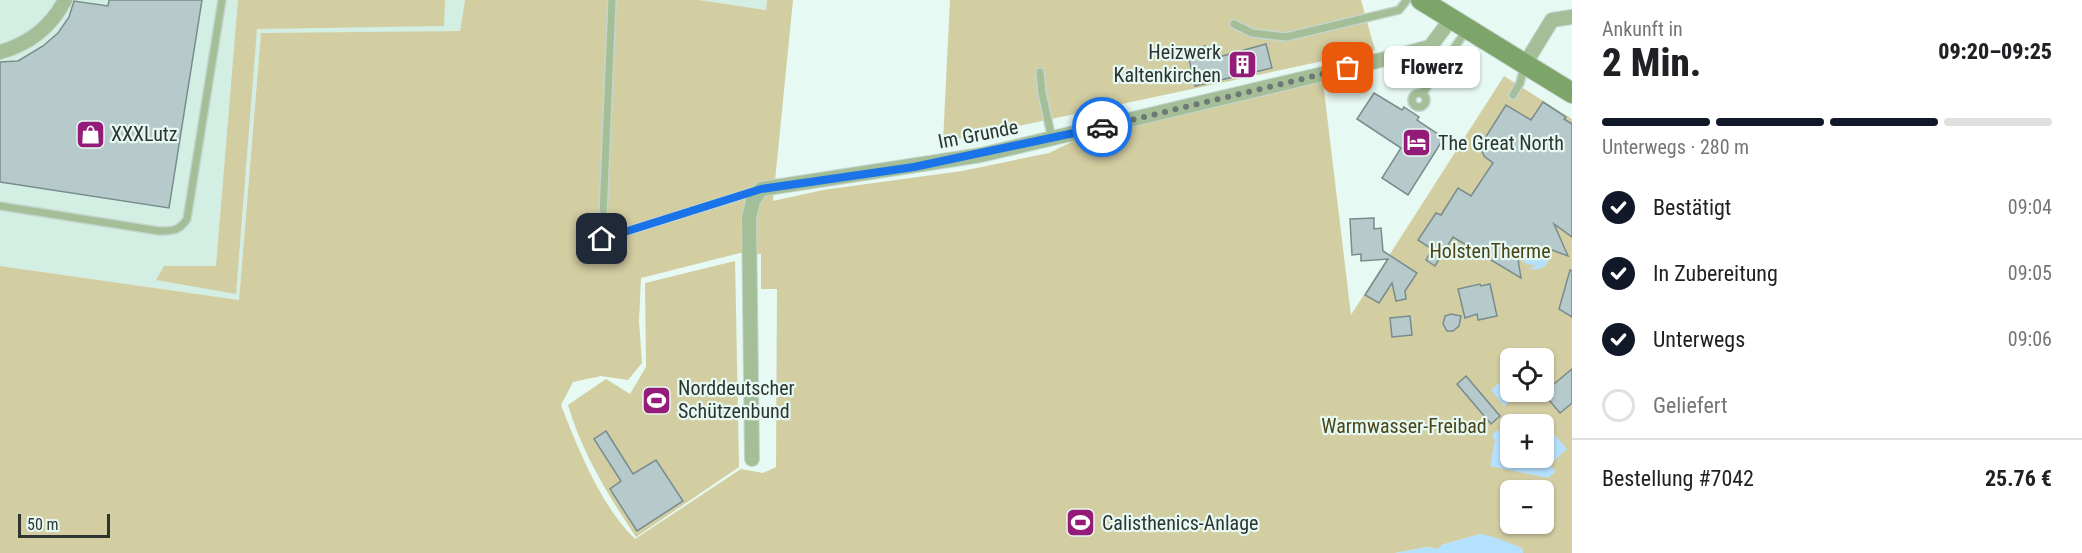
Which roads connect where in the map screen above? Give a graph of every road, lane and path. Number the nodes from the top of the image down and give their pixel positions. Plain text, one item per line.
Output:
1 (65, 0) edge
2 (222, 0) edge
3 (612, 0) edge
4 (1407, 0) edge
5 (1421, 0) edge
6 (1572, 17) edge
7 (1234, 24) dead end
8 (1459, 24) junction
9 (0, 52) edge
10 (1525, 64) junction
11 (1040, 72) dead end
12 (1572, 93) edge
13 (1422, 94) dead end
14 (1513, 95) dead end
15 (1052, 139) junction
16 (761, 189) junction
17 (0, 206) edge
18 (752, 459) dead end

1 - 9 street
2 - 17 lane
3 - 16 lane
4 - 7 lane
5 - 8 main road
6 - 10 street
8 - 10 main road
8 - 13 lane
8 - 15 street, Im Grunde
10 - 12 main road
10 - 14 lane
11 - 15 lane
15 - 16 street, Im Grunde
16 - 18 street

